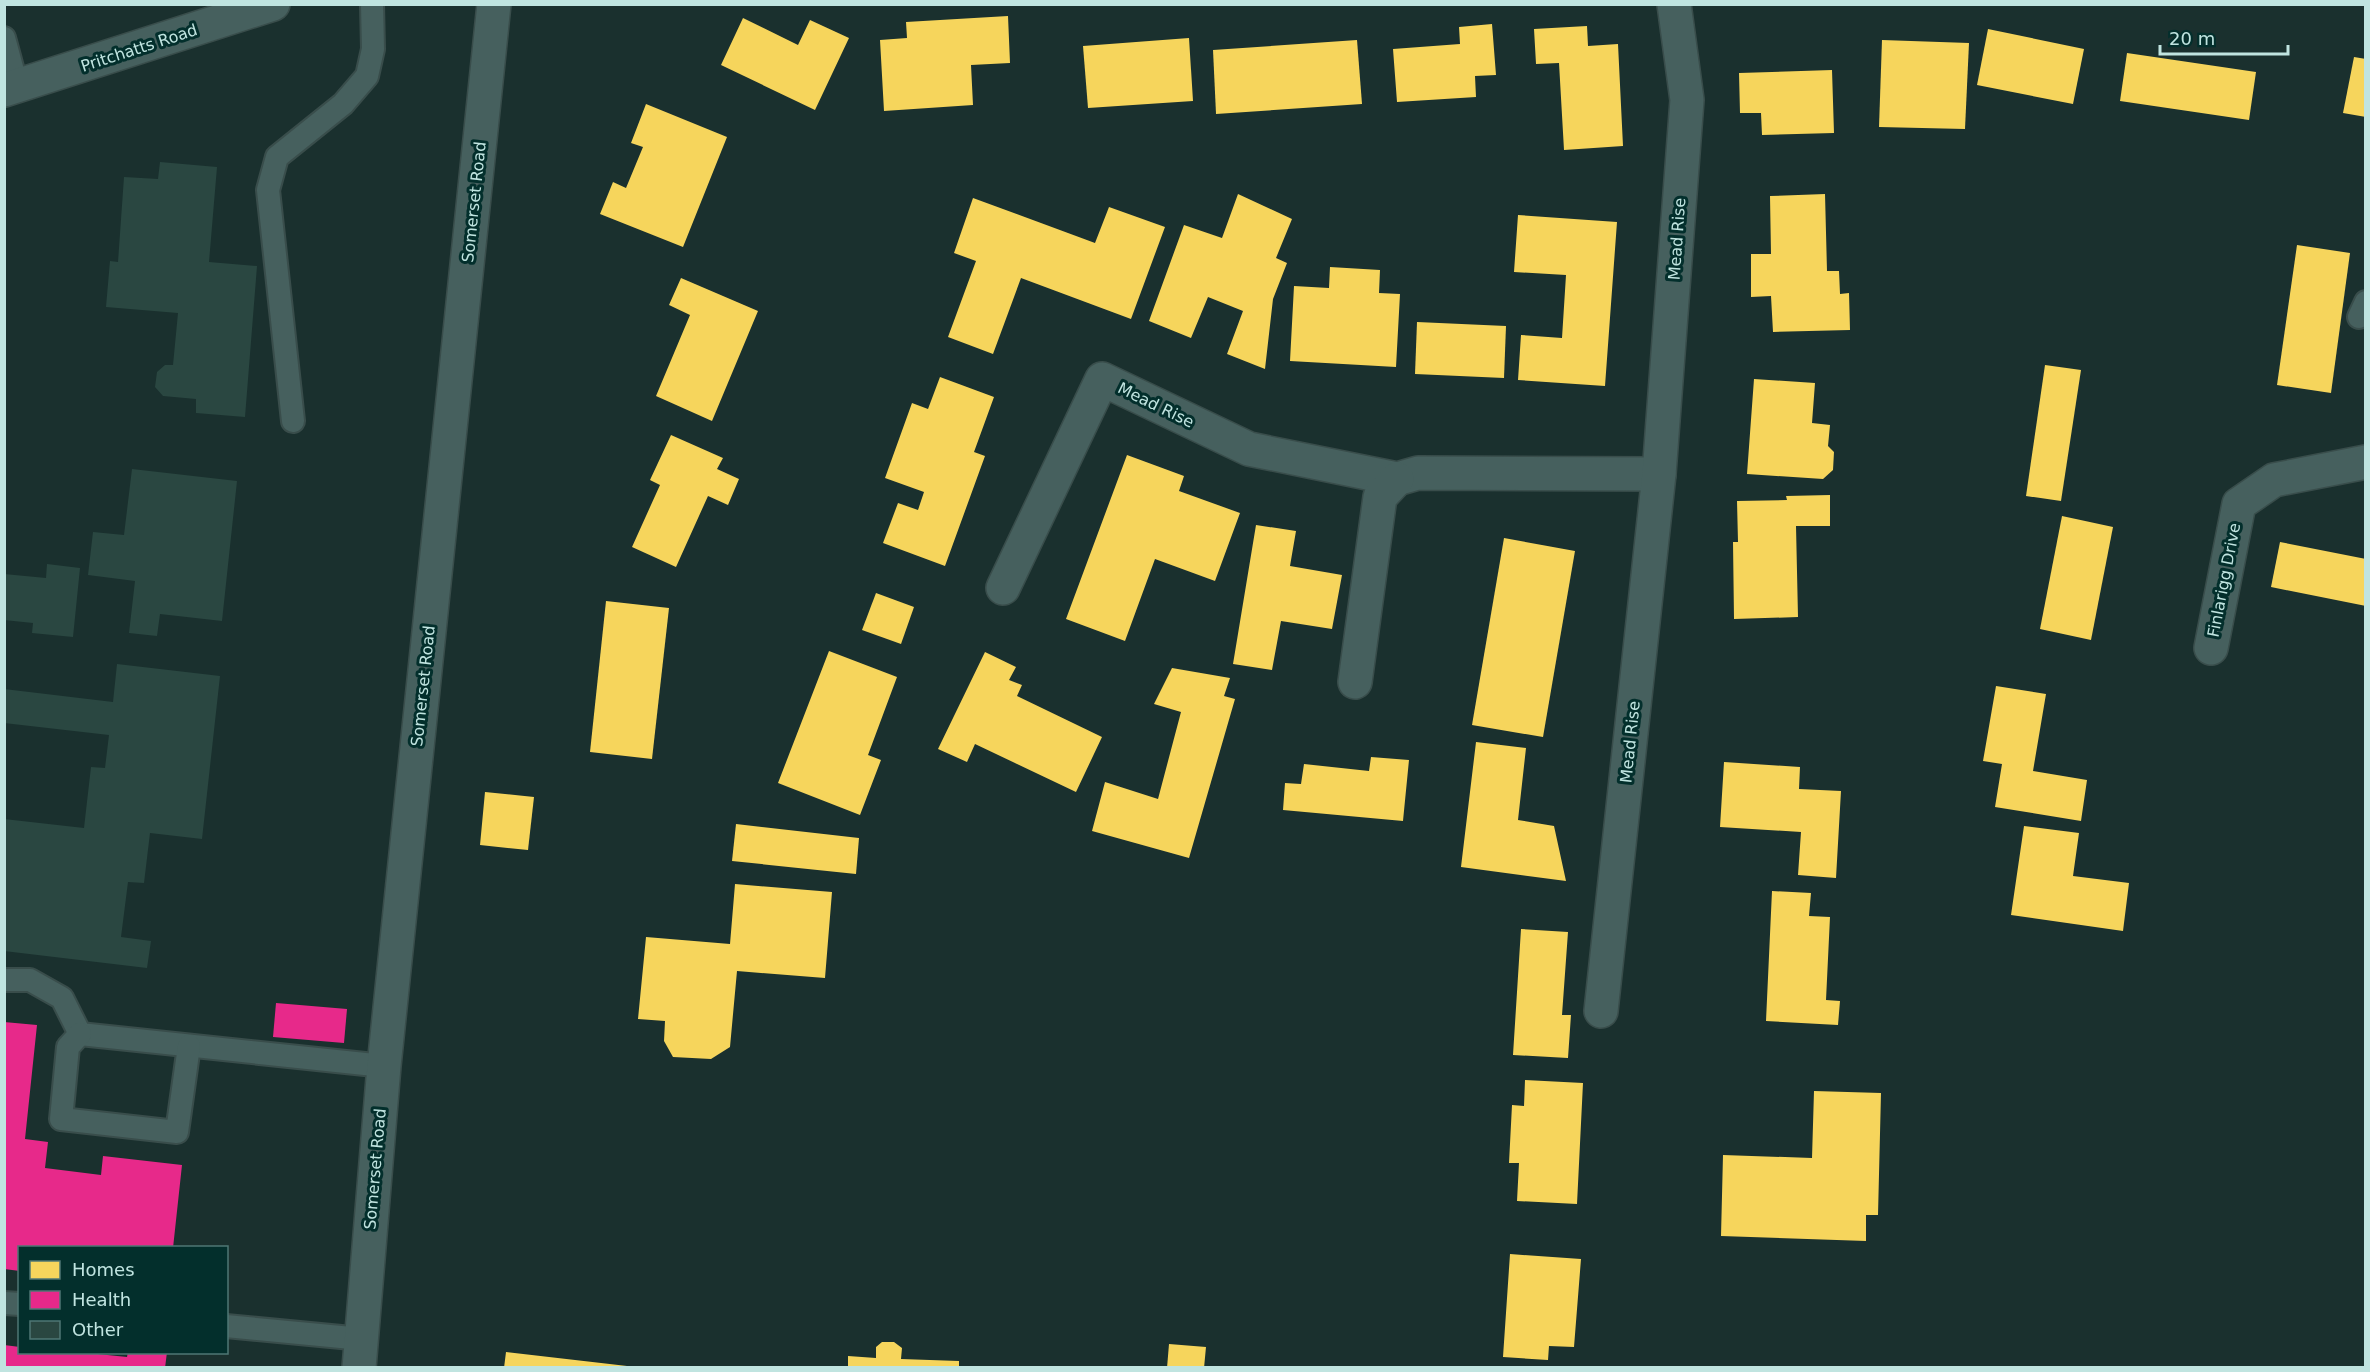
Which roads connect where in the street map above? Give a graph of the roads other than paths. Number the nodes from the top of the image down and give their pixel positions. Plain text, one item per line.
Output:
1 (273, 4) edge
2 (372, 4) edge
3 (494, 4) edge
4 (1674, 4) edge
5 (4, 38) edge
6 (11, 88) edge
7 (293, 421) dead end
8 (2366, 462) edge
9 (1659, 474) junction
10 (1397, 479) junction
11 (1003, 588) dead end
12 (2211, 648) dead end
13 (1354, 682) dead end
14 (4, 980) edge
15 (1601, 1011) dead end
16 (80, 1034) junction
17 (189, 1046) junction
18 (384, 1066) junction
19 (228, 1326) edge
20 (361, 1353) edge

1 - 6 street, Pritchatts Road
2 - 7 lane
3 - 18 street, Somerset Road
4 - 9 street, Mead Rise
5 - 6 lane
8 - 12 street, Finlarigg Drive
9 - 10 street, Mead Rise
9 - 15 street, Mead Rise
10 - 11 street, Mead Rise
10 - 13 street
14 - 16 lane
16 - 17 lane
16 - 17 lane
17 - 18 lane
18 - 20 street, Somerset Road
19 - 20 lane

